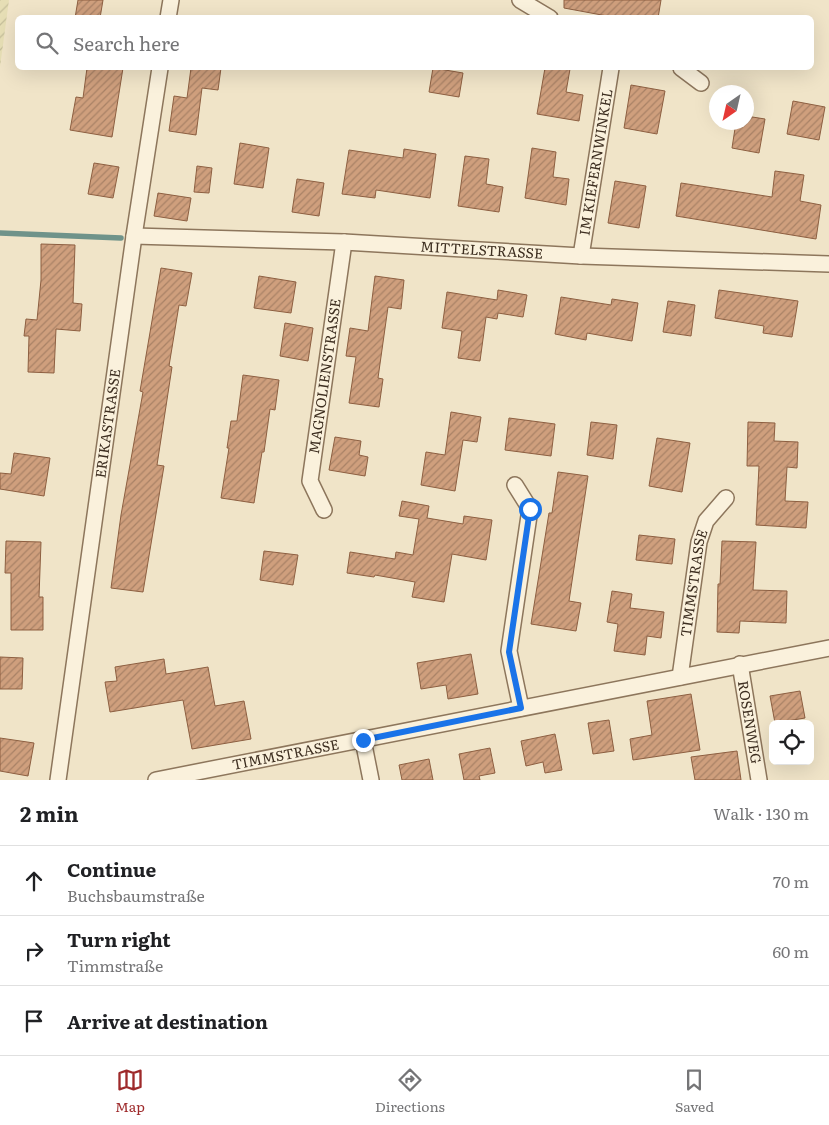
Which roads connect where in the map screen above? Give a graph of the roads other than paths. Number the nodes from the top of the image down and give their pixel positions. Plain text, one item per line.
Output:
1 (171, 0) edge
2 (520, 0) edge
3 (168, 15) edge
4 (545, 15) edge
5 (160, 70) edge
6 (611, 70) edge
7 (684, 70) edge
8 (700, 82) dead end
9 (134, 236) junction
10 (344, 242) junction
11 (580, 256) junction
12 (829, 264) edge
13 (515, 485) dead end
14 (726, 498) dead end
15 (324, 510) dead end
16 (829, 648) edge
17 (740, 664) junction
18 (680, 677) junction
19 (521, 708) junction
20 (363, 740) junction
21 (58, 780) edge
22 (156, 780) edge
23 (371, 780) edge
24 (759, 780) edge

1 - 3 street
2 - 4 street
5 - 9 street, ERIKASTRASSE
6 - 11 street, IM KIEFERNWINKEL
7 - 8 street
9 - 10 street, MITTELSTRASSE
9 - 21 street, ERIKASTRASSE
10 - 11 street, MITTELSTRASSE
10 - 15 street, MAGNOLIENSTRASSE
11 - 12 street, MITTELSTRASSE
13 - 19 street
14 - 18 street, TIMMSTRASSE
16 - 17 street, TIMMSTRASSE
17 - 18 street, TIMMSTRASSE
17 - 24 street, ROSENWEG
18 - 19 street, TIMMSTRASSE
19 - 20 street, TIMMSTRASSE
20 - 22 street, TIMMSTRASSE
20 - 23 street

